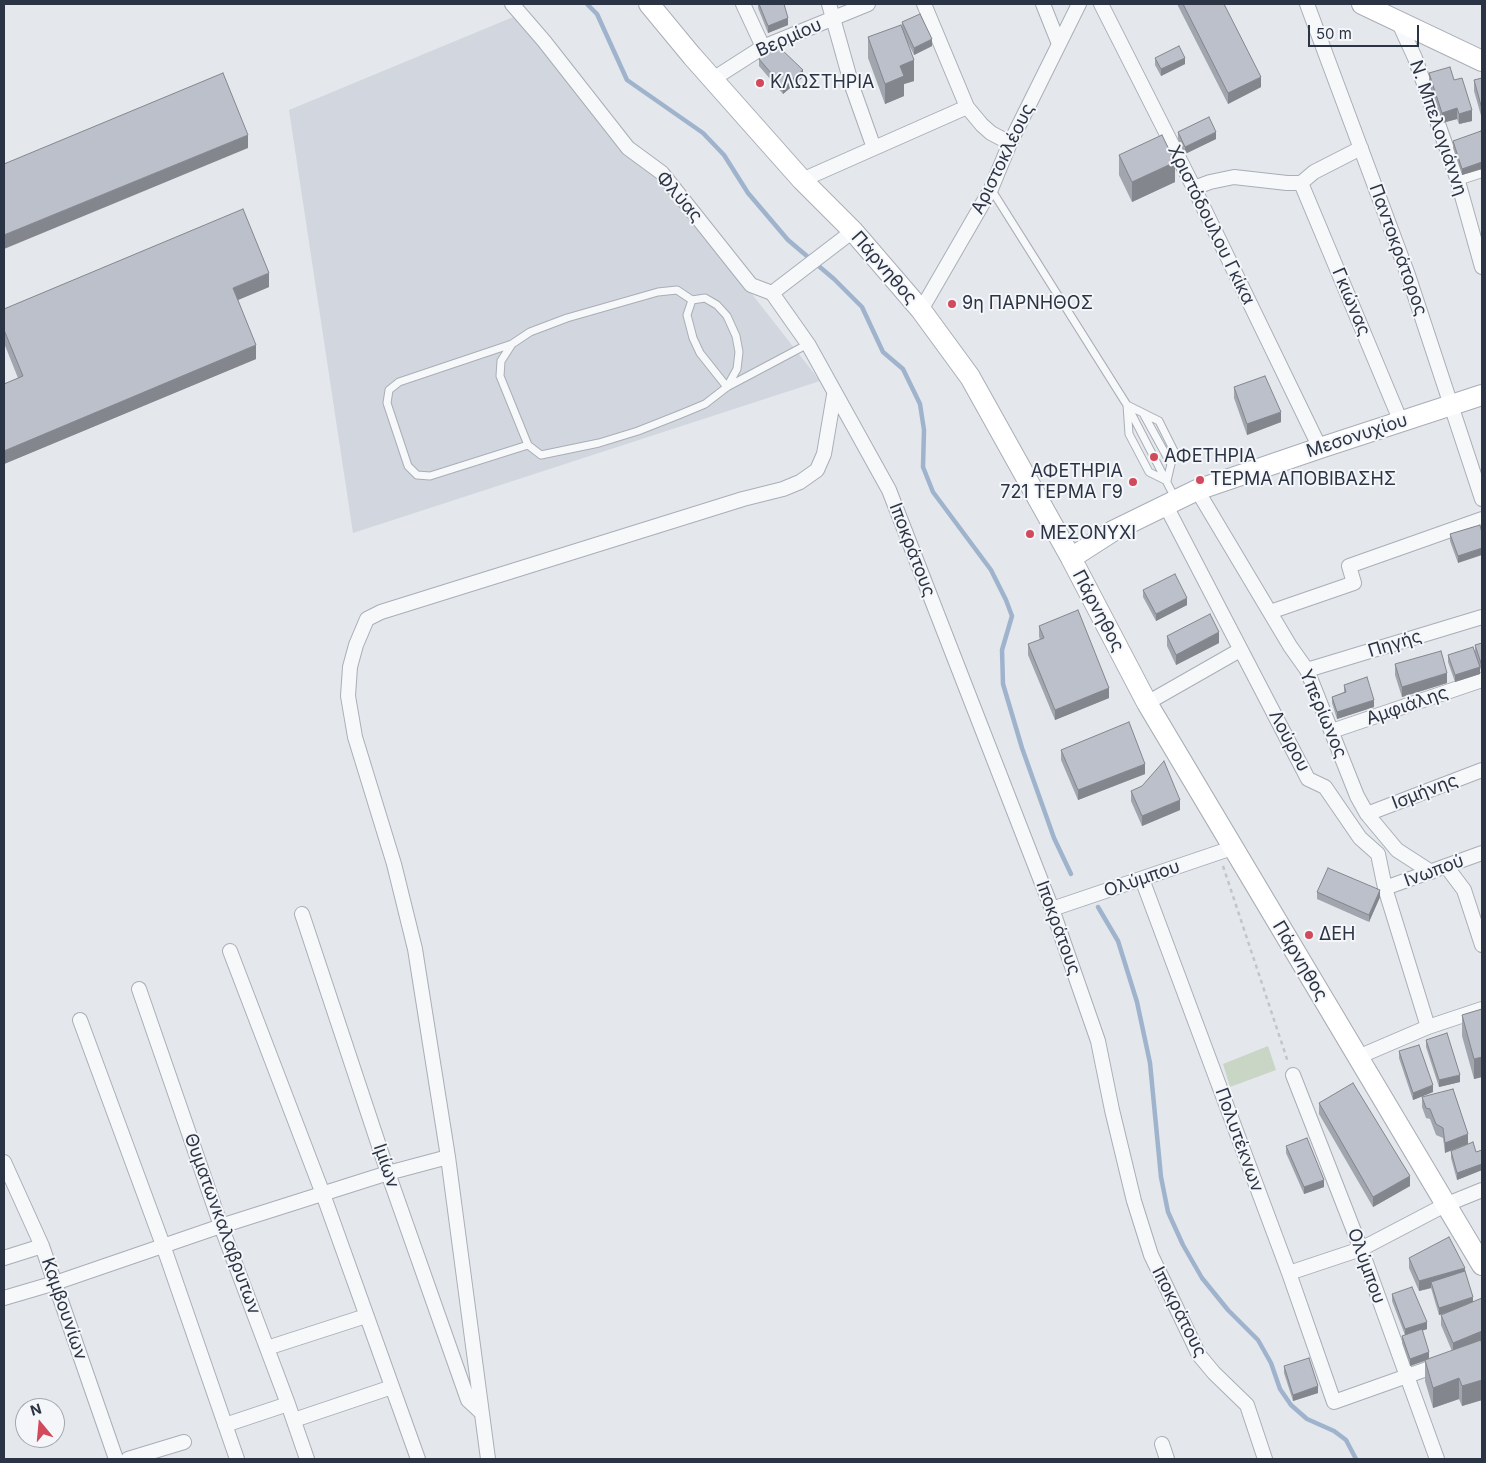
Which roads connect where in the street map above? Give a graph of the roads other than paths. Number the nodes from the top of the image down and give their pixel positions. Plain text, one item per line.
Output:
1 (512, 4) edge
2 (649, 4) edge
3 (743, 4) edge
4 (829, 4) edge
5 (868, 4) edge
6 (924, 4) edge
7 (1043, 4) edge
8 (1079, 4) edge
9 (1101, 4) edge
10 (1307, 4) edge
11 (1362, 4) edge
12 (834, 18) junction
13 (1398, 21) junction
14 (1059, 44) junction
15 (764, 47) junction
16 (1482, 60) edge
17 (713, 79) junction
18 (967, 107) junction
19 (1010, 143) junction
20 (874, 148) junction
21 (1361, 148) junction
22 (1482, 170) edge
23 (1457, 178) junction
24 (802, 180) junction
25 (1301, 183) junction
26 (1194, 188) junction
27 (990, 189) junction
28 (846, 237) junction
29 (1482, 267) edge
30 (772, 293) junction
31 (692, 300) junction
32 (920, 310) junction
33 (512, 344) junction
34 (808, 344) junction
35 (727, 387) junction
36 (834, 395) junction
37 (1482, 395) edge
38 (1127, 405) junction
39 (1452, 407) junction
40 (1401, 422) junction
41 (528, 445) junction
42 (1320, 448) junction
43 (1167, 482) junction
44 (1197, 490) junction
45 (1481, 492) edge
46 (1170, 502) junction
47 (1482, 519) edge
48 (1071, 558) junction
49 (1270, 612) junction
50 (1482, 617) edge
51 (1240, 650) junction
52 (1307, 670) junction
53 (1482, 680) edge
54 (1147, 703) junction
55 (1332, 731) junction
56 (1482, 770) edge
57 (1367, 814) junction
58 (1225, 850) junction
59 (1482, 853) edge
60 (1446, 866) junction
61 (1431, 872) junction
62 (1142, 878) junction
63 (1385, 888) junction
64 (1052, 909) junction
65 (302, 914) dead end
66 (1482, 945) edge
67 (230, 951) dead end
68 (139, 989) dead end
69 (1482, 1009) edge
70 (80, 1020) dead end
71 (1428, 1027) junction
72 (1358, 1057) junction
73 (1292, 1075) road end
74 (448, 1158) junction
75 (4, 1162) edge
76 (388, 1173) junction
77 (1482, 1190) edge
78 (323, 1194) junction
79 (1445, 1205) junction
80 (221, 1226) junction
81 (163, 1245) junction
82 (42, 1246) junction
83 (1361, 1249) junction
84 (4, 1258) edge
85 (1482, 1265) edge
86 (1289, 1273) junction
87 (55, 1283) junction
88 (4, 1298) edge
89 (366, 1316) junction
90 (267, 1348) junction
91 (1454, 1360) edge
92 (1407, 1376) junction
93 (392, 1387) junction
94 (288, 1404) junction
95 (481, 1412) junction
96 (294, 1420) junction
97 (226, 1424) junction
98 (184, 1442) dead end
99 (1162, 1444) dead end
100 (489, 1456) edge
101 (116, 1459) edge
102 (128, 1459) edge
103 (237, 1459) edge
104 (307, 1459) edge
105 (418, 1459) edge
106 (1167, 1459) edge
107 (1265, 1459) edge
108 (1437, 1459) edge

1 - 30 street, Φλύας
2 - 17 main road, Πάρνηθος
3 - 15 street
4 - 12 street
5 - 12 street, Βερμίου
6 - 18 street
7 - 14 street
8 - 14 street, Αριστοκλέους
9 - 26 street, Χριστόδουλου Γκίκα
10 - 21 street, Παντοκράτορος
11 - 13 main road
12 - 15 street, Βερμίου
12 - 20 street
13 - 16 main road
13 - 23 street, Ν. Μπελογιάννη
14 - 19 street, Αριστοκλέους
15 - 17 street, Βερμίου
17 - 24 main road, Πάρνηθος
18 - 19 street
18 - 20 street
19 - 27 street, Αριστοκλέους
20 - 24 street
21 - 25 street
21 - 39 street, Παντοκράτορος
22 - 23 street
23 - 29 street, Ν. Μπελογιάννη
24 - 28 main road, Πάρνηθος
25 - 26 street
25 - 40 street, Γκιώνας
26 - 42 street, Χριστόδουλου Γκίκα
27 - 32 street, Αριστοκλέους
27 - 38 lane
28 - 30 street
28 - 32 main road, Πάρνηθος
30 - 34 street
31 - 33 lane
31 - 35 lane
31 - 35 lane
32 - 48 main road, Πάρνηθος
33 - 41 lane
33 - 41 lane
34 - 35 lane
34 - 36 street
35 - 41 lane
36 - 64 street, Ιποκράτους
36 - 74 street
37 - 39 main road, Μεσονυχίου
38 - 43 lane
38 - 43 lane
38 - 43 lane
39 - 40 main road, Μεσονυχίου
39 - 45 street, Παντοκράτορος
40 - 42 main road, Μεσονυχίου
42 - 44 main road, Μεσονυχίου
43 - 46 lane
44 - 46 main road, Μεσονυχίου
44 - 49 street, Υπερίωνος
46 - 48 main road, Μεσονυχίου
46 - 51 street, Λούρου
47 - 49 street
48 - 54 main road, Πάρνηθος
49 - 52 street, Υπερίωνος
50 - 52 street, Πηγής
51 - 54 street
51 - 63 street, Λούρου
52 - 55 street, Υπερίωνος
53 - 55 street, Αμφιάλης
54 - 58 main road, Πάρνηθος
55 - 57 street, Υπερίωνος
56 - 57 street, Ισμήνης
57 - 61 street, Υπερίωνος
58 - 62 street, Ολύμπου
58 - 72 main road, Πάρνηθος
59 - 60 street, Ινωπού
60 - 61 street, Ινωπού
60 - 66 street
61 - 63 street, Ινωπού
62 - 64 street, Ολύμπου
62 - 86 street, Πολυτέκνων
63 - 71 street, Λούρου
64 - 107 street, Ιποκράτους
65 - 76 street, Ιμίων
67 - 78 street
68 - 80 street, Θυματωνκαλαβρυτων
69 - 71 street
70 - 81 street
71 - 72 street
72 - 79 main road, Πάρνηθος
73 - 83 street, Ολύμπου
74 - 76 street
74 - 95 street
75 - 82 street, Καμβουνίων
76 - 78 street
76 - 95 street, Ιμίων
77 - 79 street
78 - 80 street
78 - 89 street
79 - 83 street
79 - 85 main road, Πάρνηθος
80 - 81 street
80 - 90 street, Θυματωνκαλαβρυτων
81 - 87 street
81 - 97 street
82 - 84 street
82 - 87 street, Καμβουνίων
83 - 86 street
83 - 92 street, Ολύμπου
86 - 92 street, Πολυτέκνων
87 - 88 street
87 - 101 street, Καμβουνίων
89 - 90 street
89 - 93 street
90 - 94 street, Θυματωνκαλαβρυτων
91 - 92 street
92 - 108 street, Ολύμπου
93 - 96 street
93 - 105 street
94 - 96 street, Θυματωνκαλαβρυτων
94 - 97 street
95 - 100 street
96 - 104 street, Θυματωνκαλαβρυτων
97 - 103 street
98 - 102 street
99 - 106 street

